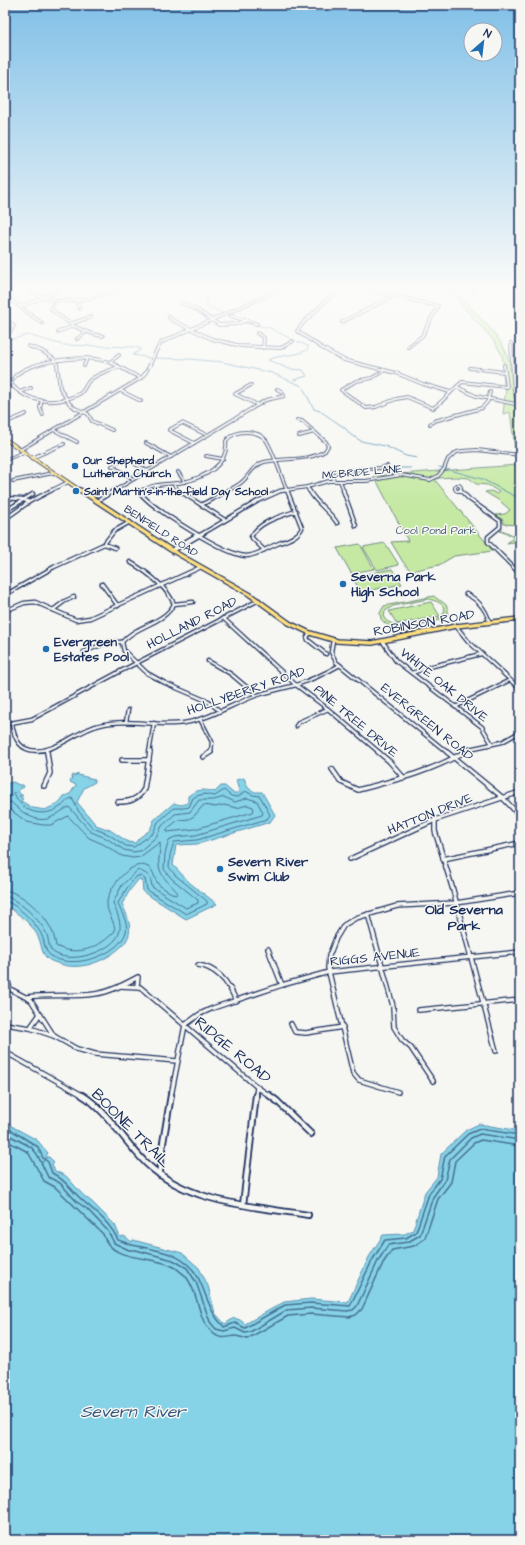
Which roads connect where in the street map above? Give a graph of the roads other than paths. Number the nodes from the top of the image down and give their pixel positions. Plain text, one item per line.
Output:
1 (52, 362) edge
2 (56, 362) edge
3 (85, 362) edge
4 (110, 362) edge
5 (151, 362) edge
6 (356, 362) edge
7 (512, 362) edge
8 (504, 365) dead end
9 (84, 366) dead end
10 (118, 367) junction
11 (470, 368) dead end
12 (385, 370) junction
13 (504, 372) junction
14 (142, 378) junction
15 (251, 385) dead end
16 (457, 387) junction
17 (31, 388) dead end
18 (520, 388) edge
19 (277, 389) dead end
20 (513, 389) junction
21 (121, 391) junction
22 (20, 392) junction
23 (450, 392) junction
24 (490, 392) dead end
25 (66, 398) junction
26 (489, 399) junction
27 (42, 400) junction
28 (141, 401) dead end
29 (519, 404) edge
30 (258, 405) junction
31 (84, 412) junction
32 (26, 414) dead end
33 (43, 415) dead end
34 (297, 420) dead end
35 (5, 423) edge
36 (430, 424) dead end
37 (54, 430) junction
38 (112, 430) dead end
39 (314, 432) junction
40 (207, 435) junction
41 (299, 436) dead end
42 (5, 438) edge
43 (77, 442) dead end
44 (146, 443) dead end
45 (194, 443) junction
46 (64, 444) dead end
47 (22, 451) junction
48 (520, 455) edge
49 (206, 456) dead end
50 (171, 457) junction
51 (32, 458) junction
52 (223, 459) junction
53 (5, 460) edge
54 (276, 460) junction
55 (387, 466) dead end
56 (148, 471) junction
57 (178, 472) dead end
58 (53, 473) junction
59 (134, 480) junction
60 (334, 481) junction
61 (340, 481) junction
62 (13, 482) dead end
63 (68, 482) junction
64 (185, 482) junction
65 (174, 485) junction
66 (307, 487) junction
67 (287, 490) junction
68 (460, 490) dead end
69 (33, 494) dead end
70 (5, 498) edge
71 (22, 499) junction
72 (97, 500) junction
73 (29, 502) junction
74 (201, 505) junction
75 (5, 510) edge
76 (296, 511) junction
77 (5, 519) edge
78 (225, 520) junction
79 (130, 522) junction
80 (337, 523) dead end
81 (356, 526) dead end
82 (200, 535) junction
83 (104, 544) junction
84 (115, 548) dead end
85 (264, 550) junction
86 (172, 551) junction
87 (130, 562) dead end
88 (201, 567) junction
89 (520, 574) edge
90 (102, 584) dead end
91 (160, 586) junction
92 (466, 594) dead end
93 (5, 595) edge
94 (74, 597) dead end
95 (259, 600) junction
96 (193, 602) dead end
97 (174, 604) junction
98 (118, 606) junction
99 (54, 610) junction
100 (5, 611) edge
101 (223, 618) junction
102 (520, 619) edge
103 (489, 621) junction
104 (456, 626) junction
105 (310, 633) junction
106 (333, 640) junction
107 (122, 642) junction
108 (383, 642) junction
109 (84, 652) dead end
110 (326, 654) dead end
111 (481, 654) junction
112 (208, 661) dead end
113 (135, 663) junction
114 (340, 665) junction
115 (412, 673) junction
116 (510, 680) junction
117 (296, 685) junction
118 (520, 689) edge
119 (256, 696) junction
120 (455, 707) junction
121 (328, 709) junction
122 (128, 710) dead end
123 (219, 710) junction
124 (200, 719) junction
125 (126, 722) junction
126 (154, 723) junction
127 (5, 724) edge
128 (12, 724) junction
129 (296, 726) dead end
130 (520, 732) edge
131 (492, 744) junction
132 (46, 750) junction
133 (203, 757) dead end
134 (455, 758) junction
135 (122, 760) dead end
136 (148, 760) junction
137 (332, 769) dead end
138 (404, 778) junction
139 (44, 786) dead end
140 (520, 792) edge
141 (502, 797) junction
142 (118, 802) dead end
143 (520, 816) edge
144 (435, 820) junction
145 (520, 843) edge
146 (350, 859) dead end
147 (443, 860) junction
148 (520, 893) edge
149 (456, 904) junction
150 (368, 914) junction
151 (268, 948) dead end
152 (5, 952) edge
153 (520, 952) edge
154 (470, 957) junction
155 (198, 965) dead end
156 (381, 966) junction
157 (329, 972) junction
158 (120, 986) junction
159 (137, 986) junction
160 (282, 986) junction
161 (38, 996) junction
162 (27, 997) junction
163 (520, 1000) edge
164 (236, 1001) junction
165 (483, 1004) junction
166 (34, 1005) junction
167 (419, 1010) dead end
168 (40, 1014) junction
169 (5, 1024) edge
170 (290, 1024) dead end
171 (184, 1025) junction
172 (343, 1027) junction
173 (30, 1028) junction
174 (54, 1036) junction
175 (496, 1051) dead end
176 (5, 1052) edge
177 (177, 1061) junction
178 (433, 1081) dead end
179 (257, 1087) junction
180 (398, 1092) dead end
181 (311, 1134) dead end
182 (160, 1175) junction
183 (243, 1205) junction
184 (308, 1215) dead end

1 - 22 street
2 - 25 street
3 - 9 street
4 - 10 street
5 - 14 street
6 - 12 street
7 - 20 street
8 - 13 street
10 - 14 street
10 - 25 street
11 - 13 street
12 - 23 street
12 - 23 street
13 - 16 street
14 - 21 street
15 - 30 street
16 - 23 street
16 - 26 street
17 - 22 street
18 - 20 street
19 - 30 street
20 - 29 street
21 - 28 street
21 - 31 street
22 - 27 street
24 - 26 street
25 - 27 street
25 - 31 street
26 - 29 street
26 - 36 street
27 - 33 street
30 - 40 street
31 - 37 street
31 - 38 street
32 - 35 street
34 - 39 street
37 - 43 street
37 - 47 street
39 - 41 street
39 - 54 street
40 - 45 street
40 - 45 street
42 - 47 main road, BENFIELD ROAD
44 - 50 street
45 - 50 street
46 - 51 street
47 - 51 main road, BENFIELD ROAD
47 - 53 street
48 - 61 street, MCBRIDE LANE
49 - 52 street
50 - 56 street
51 - 58 main road, BENFIELD ROAD
52 - 54 street
52 - 64 street
54 - 67 street
54 - 74 street
55 - 60 street
56 - 59 street
56 - 59 street
57 - 64 street
58 - 62 street
58 - 63 main road, BENFIELD ROAD
59 - 72 street
60 - 61 street, MCBRIDE LANE
60 - 66 street, MCBRIDE LANE
61 - 81 street
63 - 72 main road, BENFIELD ROAD
63 - 73 street
64 - 65 street
65 - 74 street
65 - 82 street
66 - 67 street, MCBRIDE LANE
66 - 80 street
67 - 76 street
67 - 78 street, MCBRIDE LANE
68 - 89 street
69 - 71 street
70 - 71 street
71 - 73 street
71 - 75 street
72 - 79 main road, BENFIELD ROAD
73 - 77 street
74 - 78 street
76 - 85 street
76 - 85 street
78 - 82 street, MCBRIDE LANE
79 - 83 street
79 - 86 main road, BENFIELD ROAD
82 - 85 street
82 - 86 street, MCBRIDE LANE
83 - 84 street
83 - 93 street
86 - 88 main road, BENFIELD ROAD
87 - 91 street
88 - 91 street
88 - 95 main road, BENFIELD ROAD
90 - 98 street
91 - 97 street
91 - 98 street
92 - 103 street
94 - 99 street
95 - 101 street, HOLLAND ROAD
95 - 105 main road, BENFIELD ROAD
96 - 97 street
97 - 107 street
98 - 99 street
99 - 100 street
101 - 113 street, HOLLAND ROAD
101 - 117 street, PINE TREE DRIVE
102 - 103 main road, ROBINSON ROAD
103 - 104 main road, ROBINSON ROAD
104 - 108 main road, ROBINSON ROAD
104 - 111 street
105 - 106 main road, BENFIELD ROAD
105 - 110 street
106 - 108 main road, ROBINSON ROAD
106 - 114 street, EVERGREEN ROAD
107 - 109 street
107 - 113 street
108 - 115 street, WHITE OAK DRIVE
111 - 115 street
111 - 116 street
112 - 119 street
113 - 123 street
113 - 128 street, HOLLAND ROAD
114 - 117 street, HOLLYBERRY ROAD
114 - 134 street, EVERGREEN ROAD
115 - 120 street, WHITE OAK DRIVE
116 - 118 street
116 - 120 street
117 - 119 street, HOLLYBERRY ROAD
117 - 121 street, PINE TREE DRIVE
119 - 123 street, HOLLYBERRY ROAD
120 - 131 street, WHITE OAK DRIVE
121 - 129 street
121 - 138 street, PINE TREE DRIVE
122 - 125 street
123 - 124 street, HOLLYBERRY ROAD
124 - 126 street, HOLLYBERRY ROAD
124 - 133 street
125 - 126 street, HOLLYBERRY ROAD
125 - 132 street, HOLLYBERRY ROAD
126 - 136 street
127 - 128 street, HOLLAND ROAD
128 - 132 street
130 - 131 street
131 - 134 street
132 - 139 street
134 - 138 street
134 - 141 street, EVERGREEN ROAD
135 - 136 street
136 - 142 street
137 - 138 street
140 - 141 street, HATTON DRIVE
141 - 143 street, EVERGREEN ROAD
141 - 144 street, HATTON DRIVE
144 - 146 street, HATTON DRIVE
144 - 147 street
145 - 147 street
147 - 149 street
148 - 149 street
149 - 150 street
149 - 154 street
150 - 156 street
150 - 157 street
151 - 160 street
152 - 162 street
153 - 154 street, RIGGS AVENUE
154 - 156 street, RIGGS AVENUE
154 - 165 street
155 - 164 street
156 - 157 street, RIGGS AVENUE
156 - 178 street
157 - 160 street, RIGGS AVENUE
157 - 172 street
158 - 159 street
158 - 159 street
158 - 161 street
159 - 171 street, RIDGE ROAD
160 - 164 street, RIGGS AVENUE
161 - 162 street
161 - 166 street
162 - 166 street
163 - 165 street
164 - 171 street, RIGGS AVENUE
165 - 167 street
165 - 175 street
166 - 168 street
168 - 173 street
168 - 174 street
169 - 173 street
170 - 172 street
171 - 177 street
171 - 179 street, RIDGE ROAD
172 - 180 street
173 - 174 street
174 - 177 street
176 - 182 street, BOONE TRAIL
177 - 182 street
179 - 181 street, RIDGE ROAD
179 - 183 street
182 - 183 street, BOONE TRAIL
183 - 184 street, BOONE TRAIL

